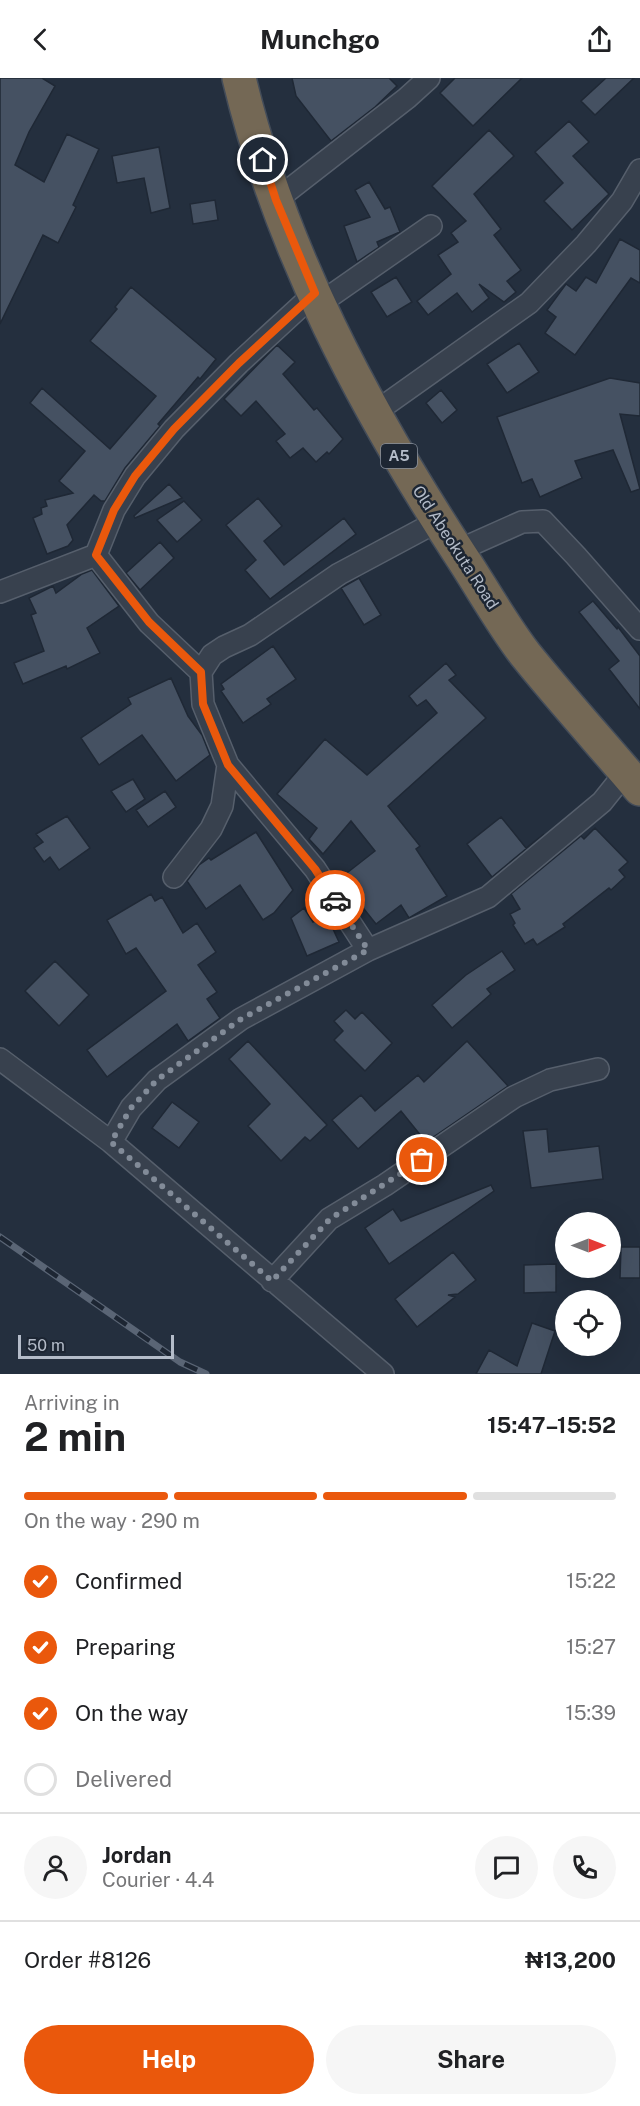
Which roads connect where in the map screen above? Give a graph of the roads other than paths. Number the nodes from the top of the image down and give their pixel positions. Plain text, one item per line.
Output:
1 (239, 78) edge
2 (429, 78) edge
3 (640, 170) edge
4 (276, 200) junction
5 (431, 226) dead end
6 (317, 299) junction
7 (374, 413) junction
8 (438, 521) junction
9 (457, 551) junction
10 (96, 555) junction
11 (0, 592) edge
12 (640, 629) edge
13 (201, 672) junction
14 (228, 765) junction
15 (633, 780) edge
16 (174, 877) dead end
17 (368, 950) junction
18 (0, 1059) edge
19 (598, 1069) dead end
20 (111, 1142) junction
21 (272, 1281) junction
22 (383, 1374) edge

1 - 4 highway, Old Abeokuta Road / A5
2 - 4 street
3 - 7 street
4 - 6 highway, Old Abeokuta Road / A5
5 - 6 street
6 - 7 highway, Old Abeokuta Road / A5
6 - 10 street
7 - 8 highway, Old Abeokuta Road / A5
8 - 9 highway, Old Abeokuta Road / A5
8 - 13 street
9 - 12 street
9 - 15 highway, Old Abeokuta Road / A5
10 - 11 street
10 - 13 street
13 - 14 street
14 - 16 street
14 - 17 street
15 - 17 street
17 - 20 street
18 - 20 street
19 - 21 street
20 - 21 street
21 - 22 street

